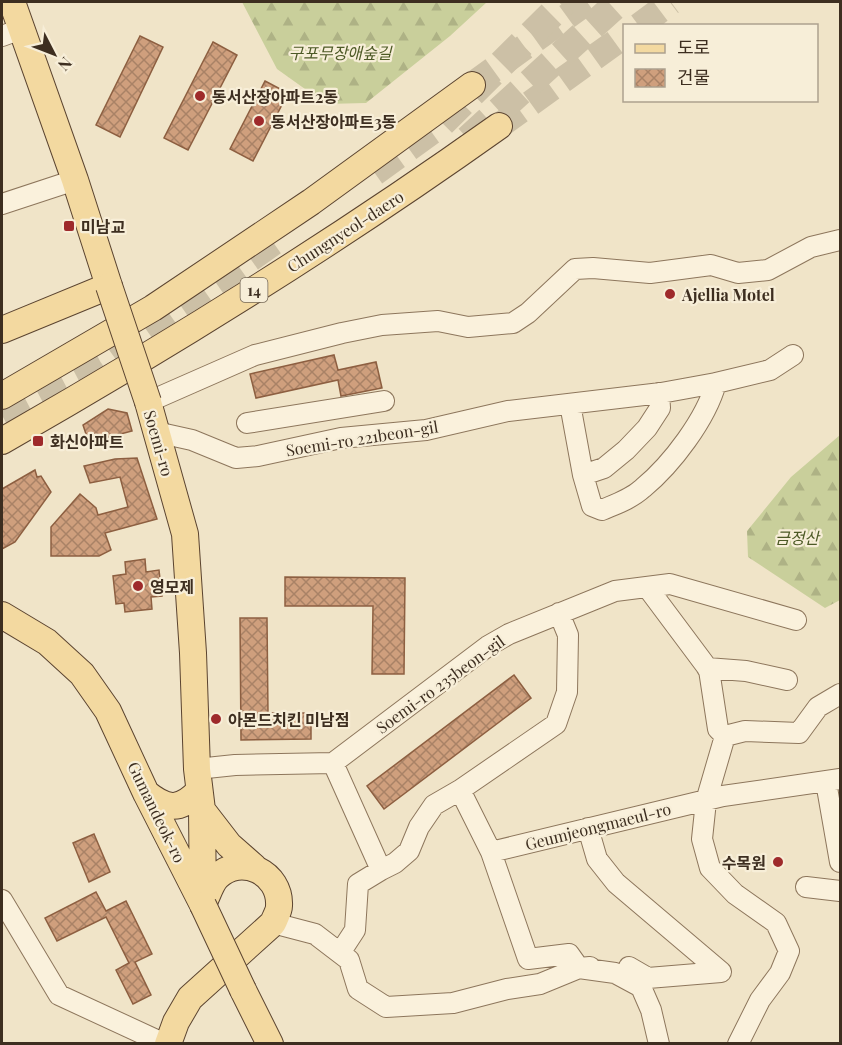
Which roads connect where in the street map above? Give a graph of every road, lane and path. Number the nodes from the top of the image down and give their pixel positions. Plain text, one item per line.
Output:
1 (12, 2) edge
2 (11, 32) edge
3 (472, 84) tunnel mouth
4 (499, 126) tunnel mouth
5 (75, 180) junction
6 (2, 204) edge
7 (840, 240) edge
8 (109, 286) junction
9 (2, 330) edge
10 (793, 355) dead end
11 (716, 382) junction
12 (659, 393) junction
13 (2, 396) edge
14 (384, 401) dead end
15 (148, 402) junction
16 (570, 404) junction
17 (329, 410) junction
18 (247, 423) dead end
19 (156, 432) junction
20 (336, 440) junction
21 (2, 441) edge
22 (583, 476) junction
23 (647, 587) junction
24 (560, 613) junction
25 (2, 615) edge
26 (796, 620) dead end
27 (707, 668) junction
28 (787, 680) dead end
29 (840, 694) edge
30 (725, 736) junction
31 (333, 763) junction
32 (833, 781) edge
33 (199, 790) junction
34 (460, 790) junction
35 (146, 793) junction
36 (706, 801) junction
37 (588, 828) junction
38 (491, 852) junction
39 (840, 862) edge
40 (254, 867) junction
41 (381, 870) junction
42 (806, 887) dead end
43 (840, 891) edge
44 (2, 900) edge
45 (203, 905) junction
46 (273, 923) junction
47 (340, 953) junction
48 (579, 968) junction
49 (166, 1044) edge
50 (270, 1044) edge
51 (659, 1044) edge
52 (738, 1044) edge

1 - 2 main road, Soemi-ro
2 - 5 main road, Soemi-ro
3 - 13 main road
4 - 21 main road, Chungnyeol-daero / 14
5 - 6 street
5 - 8 main road, Soemi-ro
7 - 15 street
8 - 9 main road
8 - 15 main road, Soemi-ro, bridge
10 - 11 street, Soemi-ro 221beon-gil
11 - 12 street, Soemi-ro 221beon-gil
11 - 22 street
12 - 16 street, Soemi-ro 221beon-gil
12 - 22 street
14 - 17 street
15 - 19 main road, Soemi-ro
16 - 20 street, Soemi-ro 221beon-gil
16 - 22 street
17 - 18 street
17 - 20 street
19 - 20 street, Soemi-ro 221beon-gil
19 - 33 main road, Soemi-ro
23 - 24 street, Soemi-ro 235beon-gil
23 - 26 street, Soemi-ro 235beon-gil
23 - 27 street
24 - 31 street, Soemi-ro 235beon-gil
24 - 34 street
25 - 35 main road, Gumandeok-ro
27 - 28 street
27 - 30 street
29 - 30 street
30 - 36 street
31 - 33 street
31 - 41 street
32 - 36 street, Geumjeongmaeul-ro
32 - 39 street
33 - 35 main road
33 - 40 main road
33 - 45 main road, Soemi-ro
34 - 38 street
34 - 41 street
35 - 45 main road, Gumandeok-ro
36 - 37 street, Geumjeongmaeul-ro
36 - 52 street
37 - 38 street, Geumjeongmaeul-ro
37 - 48 street
38 - 48 street
40 - 45 main road
40 - 46 main road
41 - 47 street
42 - 43 street
44 - 49 street
45 - 50 main road, Gumandeok-ro, bridge
46 - 47 street
46 - 49 main road
47 - 48 street
48 - 51 street

